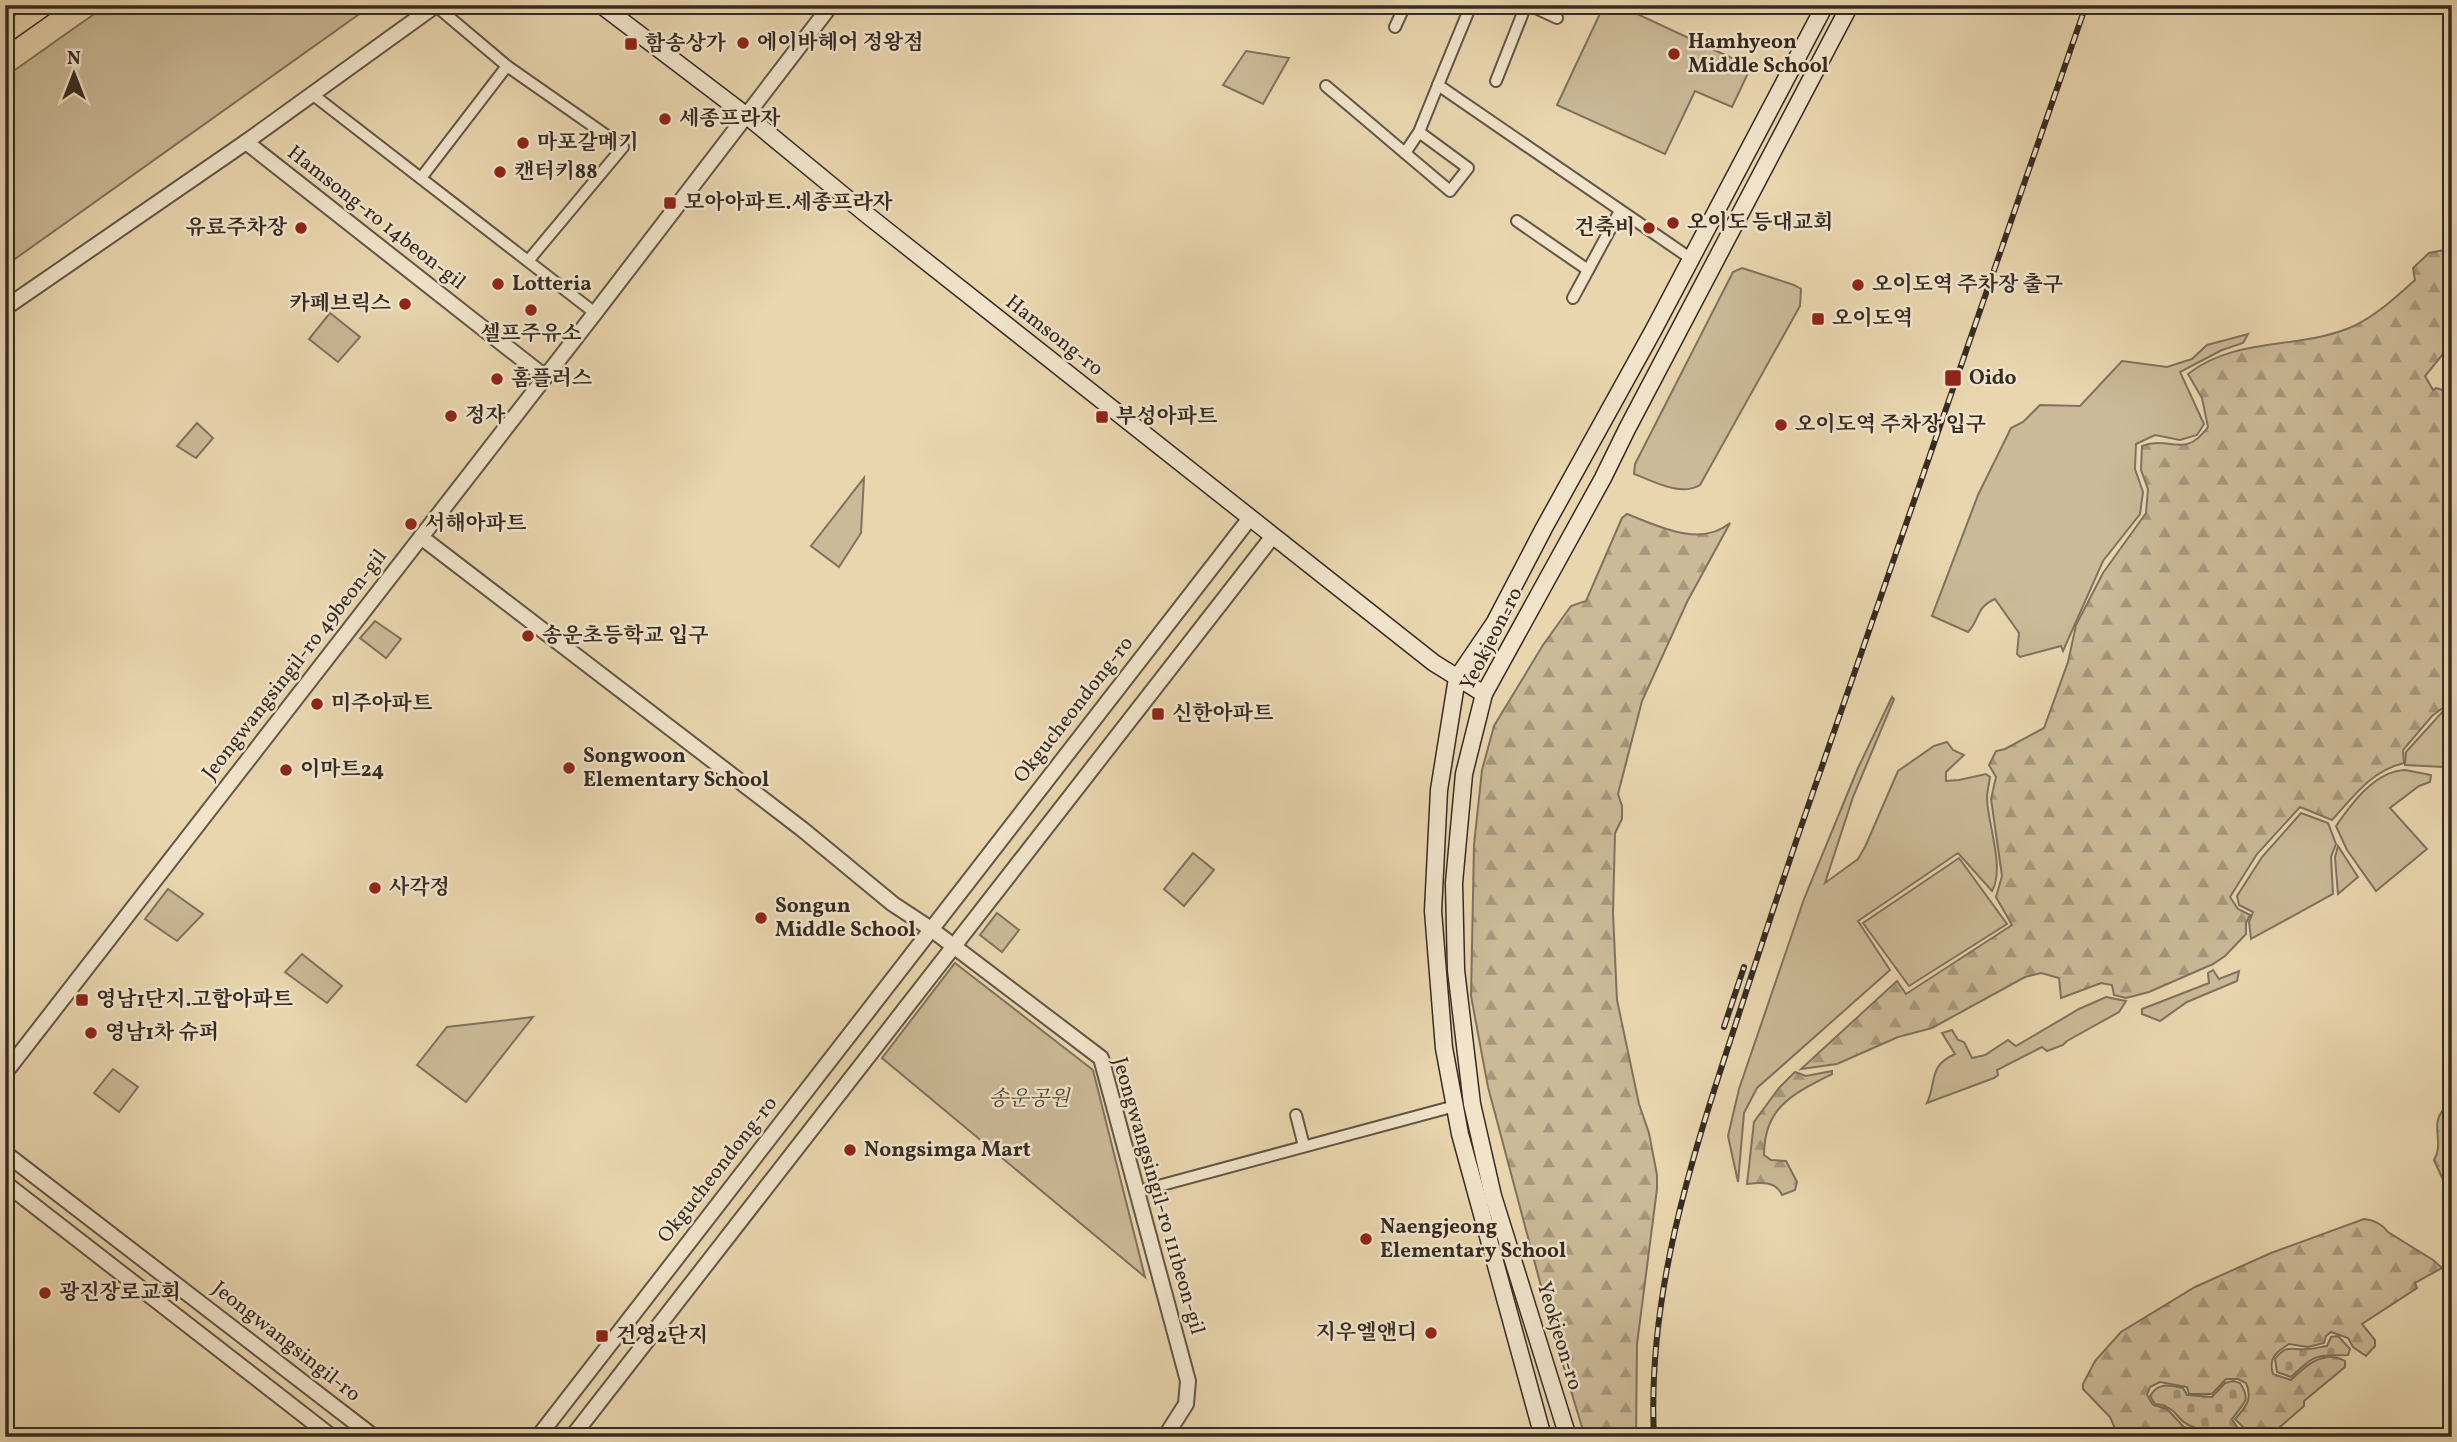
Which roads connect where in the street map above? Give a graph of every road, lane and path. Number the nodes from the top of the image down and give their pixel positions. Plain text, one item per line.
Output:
1 (46, 5) edge
2 (601, 5) edge
3 (831, 5) edge
4 (1405, 5) edge
5 (1471, 5) edge
6 (1527, 5) edge
7 (1825, 5) edge
8 (1850, 5) edge
9 (436, 6) edge
10 (1557, 18) dead end
11 (1395, 27) dead end
12 (5, 34) edge
13 (507, 66) junction
14 (1496, 81) dead end
15 (1438, 85) junction
16 (1326, 86) dead end
17 (312, 94) junction
18 (747, 117) junction
19 (1419, 132) junction
20 (246, 142) junction
21 (1405, 153) junction
22 (421, 178) junction
23 (1620, 211) junction
24 (1517, 221) dead end
25 (1690, 258) junction
26 (528, 261) junction
27 (1588, 270) junction
28 (1573, 298) dead end
29 (5, 308) edge
30 (595, 313) junction
31 (545, 377) junction
32 (1250, 518) junction
33 (1273, 536) junction
34 (421, 537) junction
35 (1457, 678) junction
36 (1484, 694) junction
37 (931, 929) junction
38 (953, 946) junction
39 (5, 1073) edge
40 (1455, 1106) junction
41 (1296, 1115) dead end
42 (1304, 1146) junction
43 (5, 1153) edge
44 (5, 1183) edge
45 (1136, 1192) junction
46 (368, 1435) edge
47 (332, 1437) edge
48 (538, 1437) edge
49 (572, 1437) edge
50 (1165, 1437) edge
51 (1543, 1437) edge
52 (1568, 1437) edge

1 - 12 main road
2 - 18 main road, Hamsong-ro
3 - 18 street, Jeongwangsingil-ro 49beon-gil
4 - 11 street
5 - 15 street
6 - 10 street
6 - 14 street
7 - 25 main road, Yeokjeon-ro
8 - 36 main road, Yeokjeon-ro
9 - 13 street, Hamsong-ro 14beon-gil
9 - 17 street, Hamsong-ro 14beon-gil
13 - 22 street
13 - 26 street, Hamsong-ro 14beon-gil
15 - 19 street
15 - 23 street
16 - 21 street
17 - 20 street, Hamsong-ro 14beon-gil
17 - 22 street
18 - 30 street, Jeongwangsingil-ro 49beon-gil
18 - 32 main road, Hamsong-ro
19 - 21 street
19 - 21 street
20 - 29 street
20 - 31 street, Hamsong-ro 14beon-gil
22 - 26 street
23 - 25 street
23 - 27 street
24 - 27 street
25 - 35 main road, Yeokjeon-ro
26 - 30 street
27 - 28 street
30 - 31 street, Jeongwangsingil-ro 49beon-gil
31 - 34 street, Jeongwangsingil-ro 49beon-gil
32 - 33 main road, Hamsong-ro
32 - 37 street, Okgucheondong-ro
33 - 35 main road, Hamsong-ro
33 - 38 street
34 - 37 street
34 - 39 street, Jeongwangsingil-ro 49beon-gil
35 - 36 main road, Hamsong-ro
35 - 40 main road, Yeokjeon-ro
36 - 52 main road, Yeokjeon-ro
37 - 38 street
37 - 48 street, Okgucheondong-ro
38 - 45 street, Jeongwangsingil-ro 111beon-gil
38 - 49 street
40 - 42 street
40 - 51 main road, Yeokjeon-ro
41 - 42 street
42 - 45 street
43 - 46 street, Jeongwangsingil-ro
44 - 47 street
45 - 50 street, Jeongwangsingil-ro 111beon-gil

